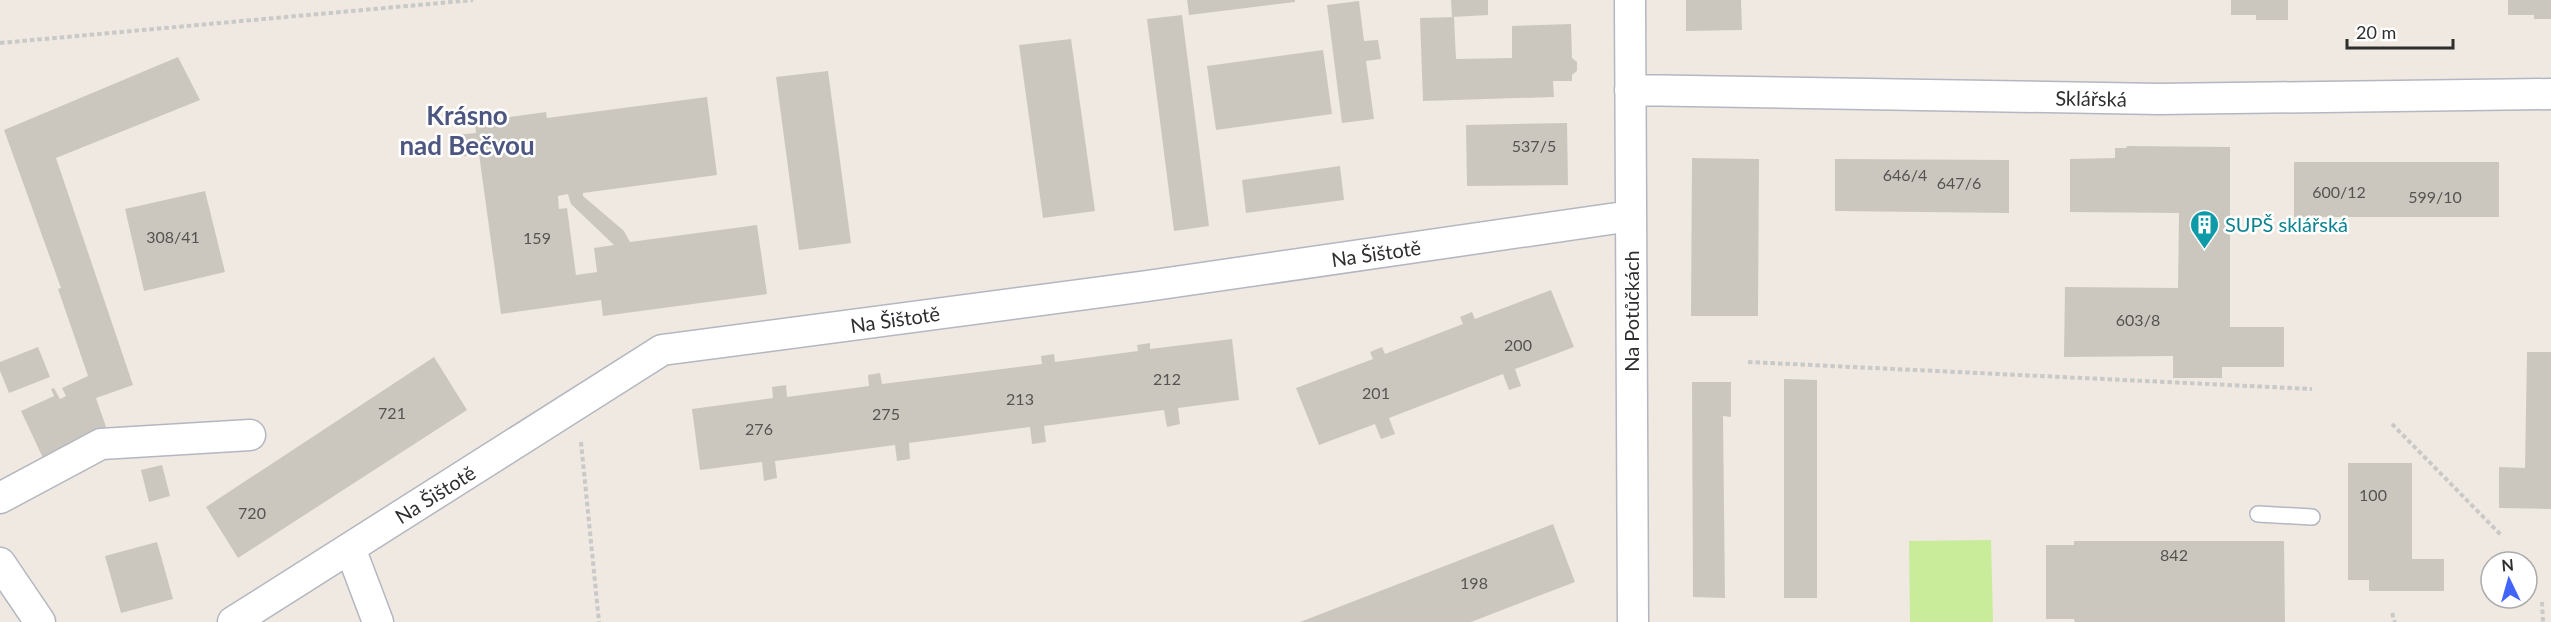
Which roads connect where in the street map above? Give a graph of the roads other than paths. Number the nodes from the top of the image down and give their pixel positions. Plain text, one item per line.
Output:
1 (1630, 0) edge
2 (1630, 90) junction
3 (2551, 94) edge
4 (1631, 216) junction
5 (250, 435) dead end
6 (0, 498) edge
7 (2258, 514) dead end
8 (2312, 518) dead end
9 (350, 548) junction
10 (0, 563) edge
11 (40, 622) edge
12 (233, 622) edge
13 (378, 622) edge
14 (1633, 622) edge

1 - 2 street, Na Potůčkách
2 - 3 street, Sklářská
2 - 4 street, Na Potůčkách
4 - 9 street, Na Šištotě
4 - 14 street, Na Potůčkách
5 - 6 street
7 - 8 lane
9 - 12 street, Na Šištotě
9 - 13 street
10 - 11 street

